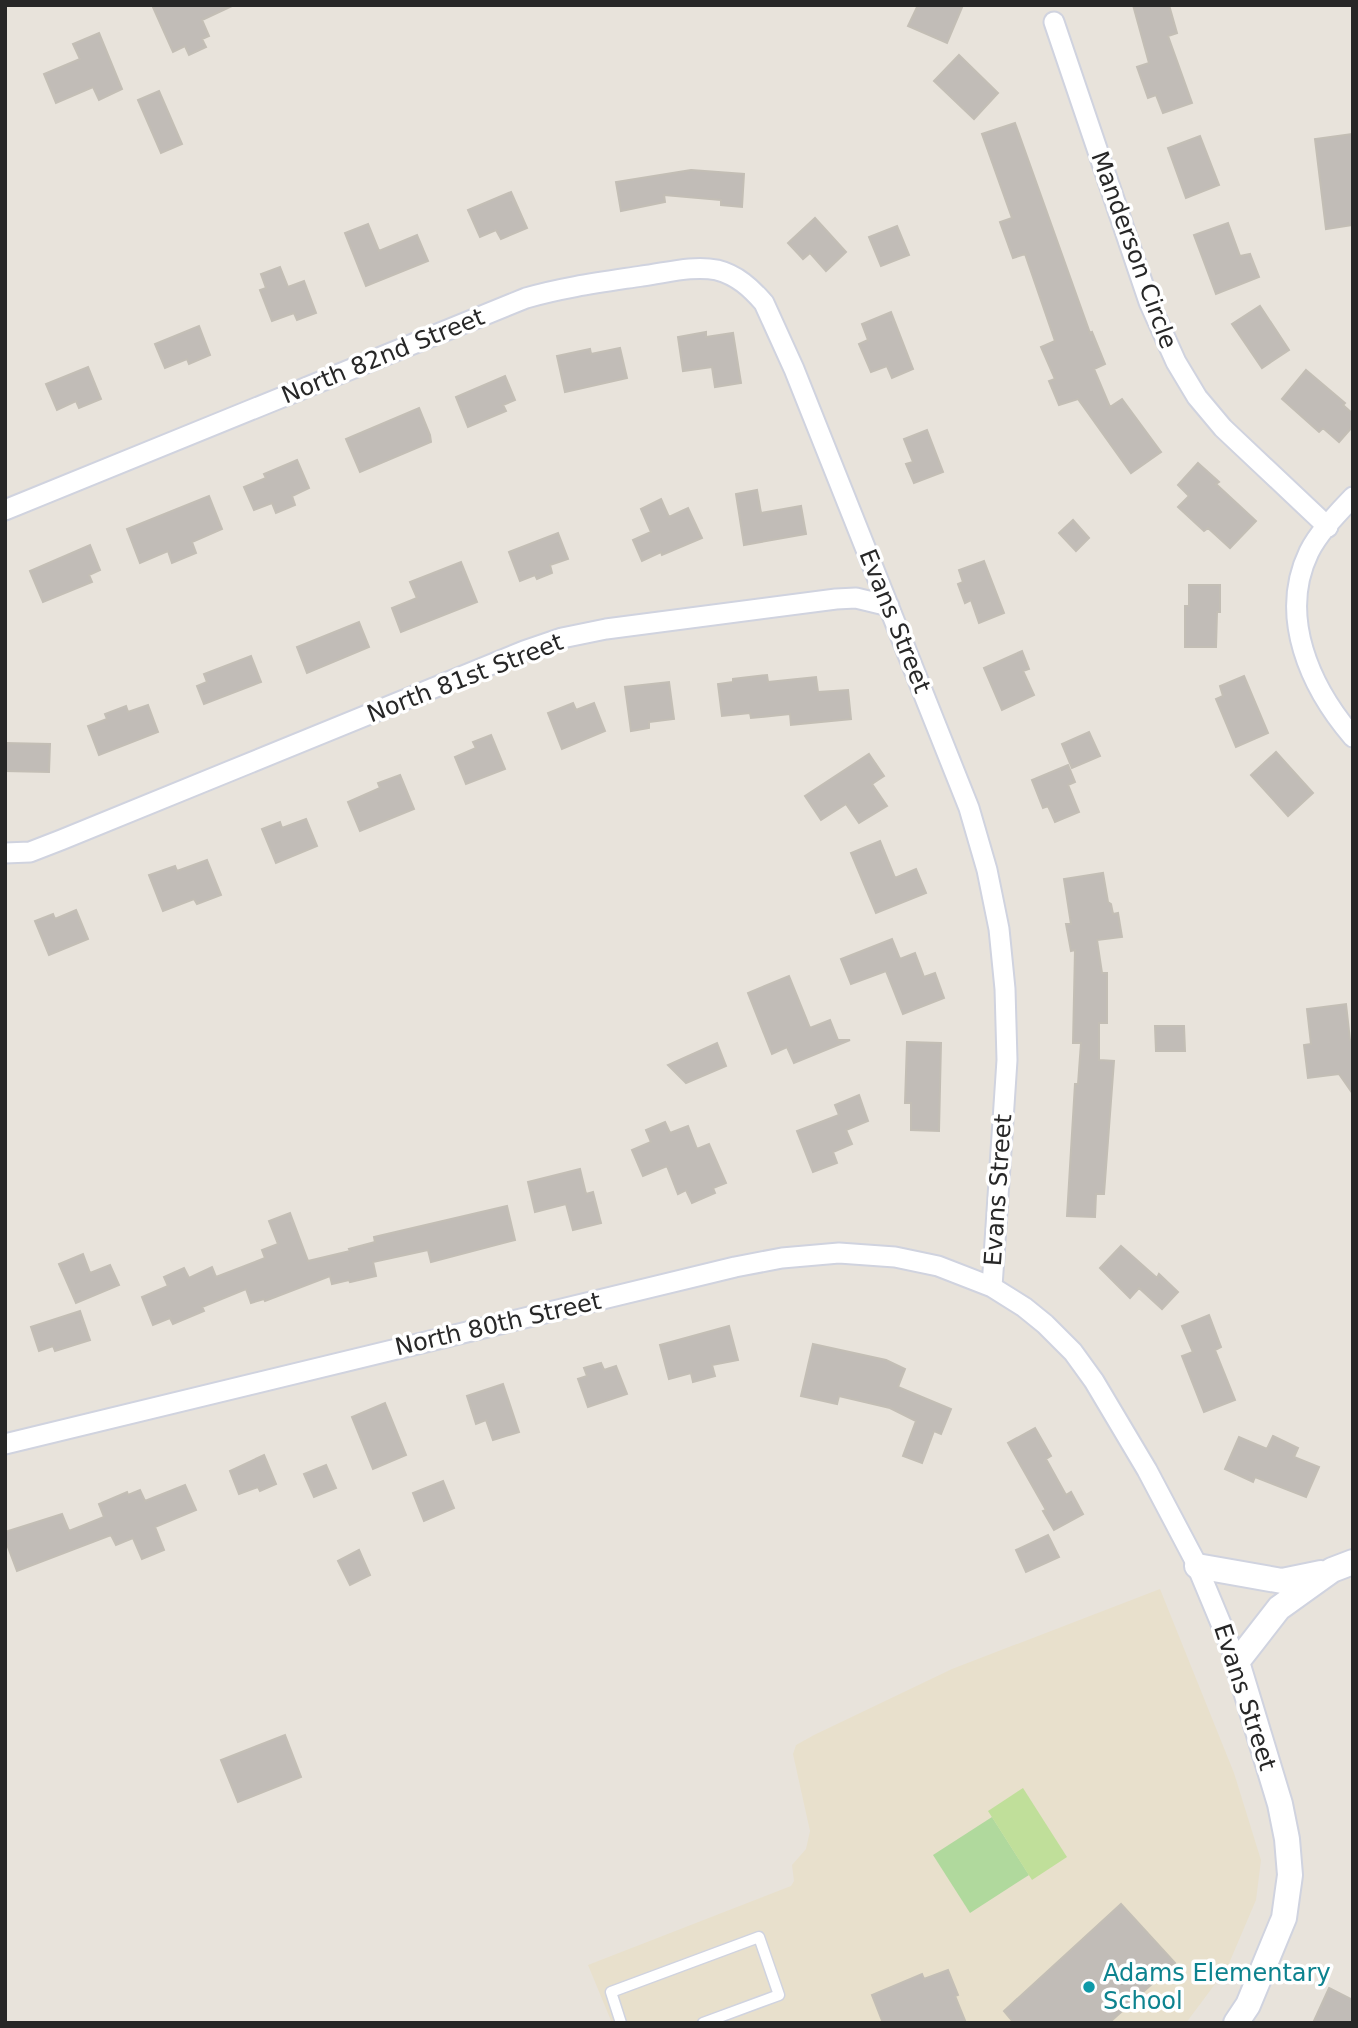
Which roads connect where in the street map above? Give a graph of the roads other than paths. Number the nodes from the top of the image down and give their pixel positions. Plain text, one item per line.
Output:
1 (1054, 22) dead end
2 (764, 303) joint
3 (1353, 497) edge
4 (5, 510) edge
5 (1328, 527) junction
6 (889, 606) junction
7 (1353, 737) edge
8 (5, 853) edge
9 (992, 1287) junction
10 (5, 1444) edge
11 (1198, 1566) junction
12 (1342, 1566) edge
13 (1237, 1662) junction
14 (621, 2023) edge
15 (703, 2023) edge
16 (1236, 2023) edge

1 - 5 street, Manderson Circle
2 - 4 street, North 82nd Street
2 - 6 street, Evans Street
3 - 5 street
5 - 7 street
6 - 8 street, North 81st Street
6 - 9 street, Evans Street
9 - 10 street, North 80th Street
9 - 11 street, Evans Street
11 - 12 street
11 - 13 street, Evans Street
12 - 13 street
13 - 16 street, Evans Street
14 - 15 lane

